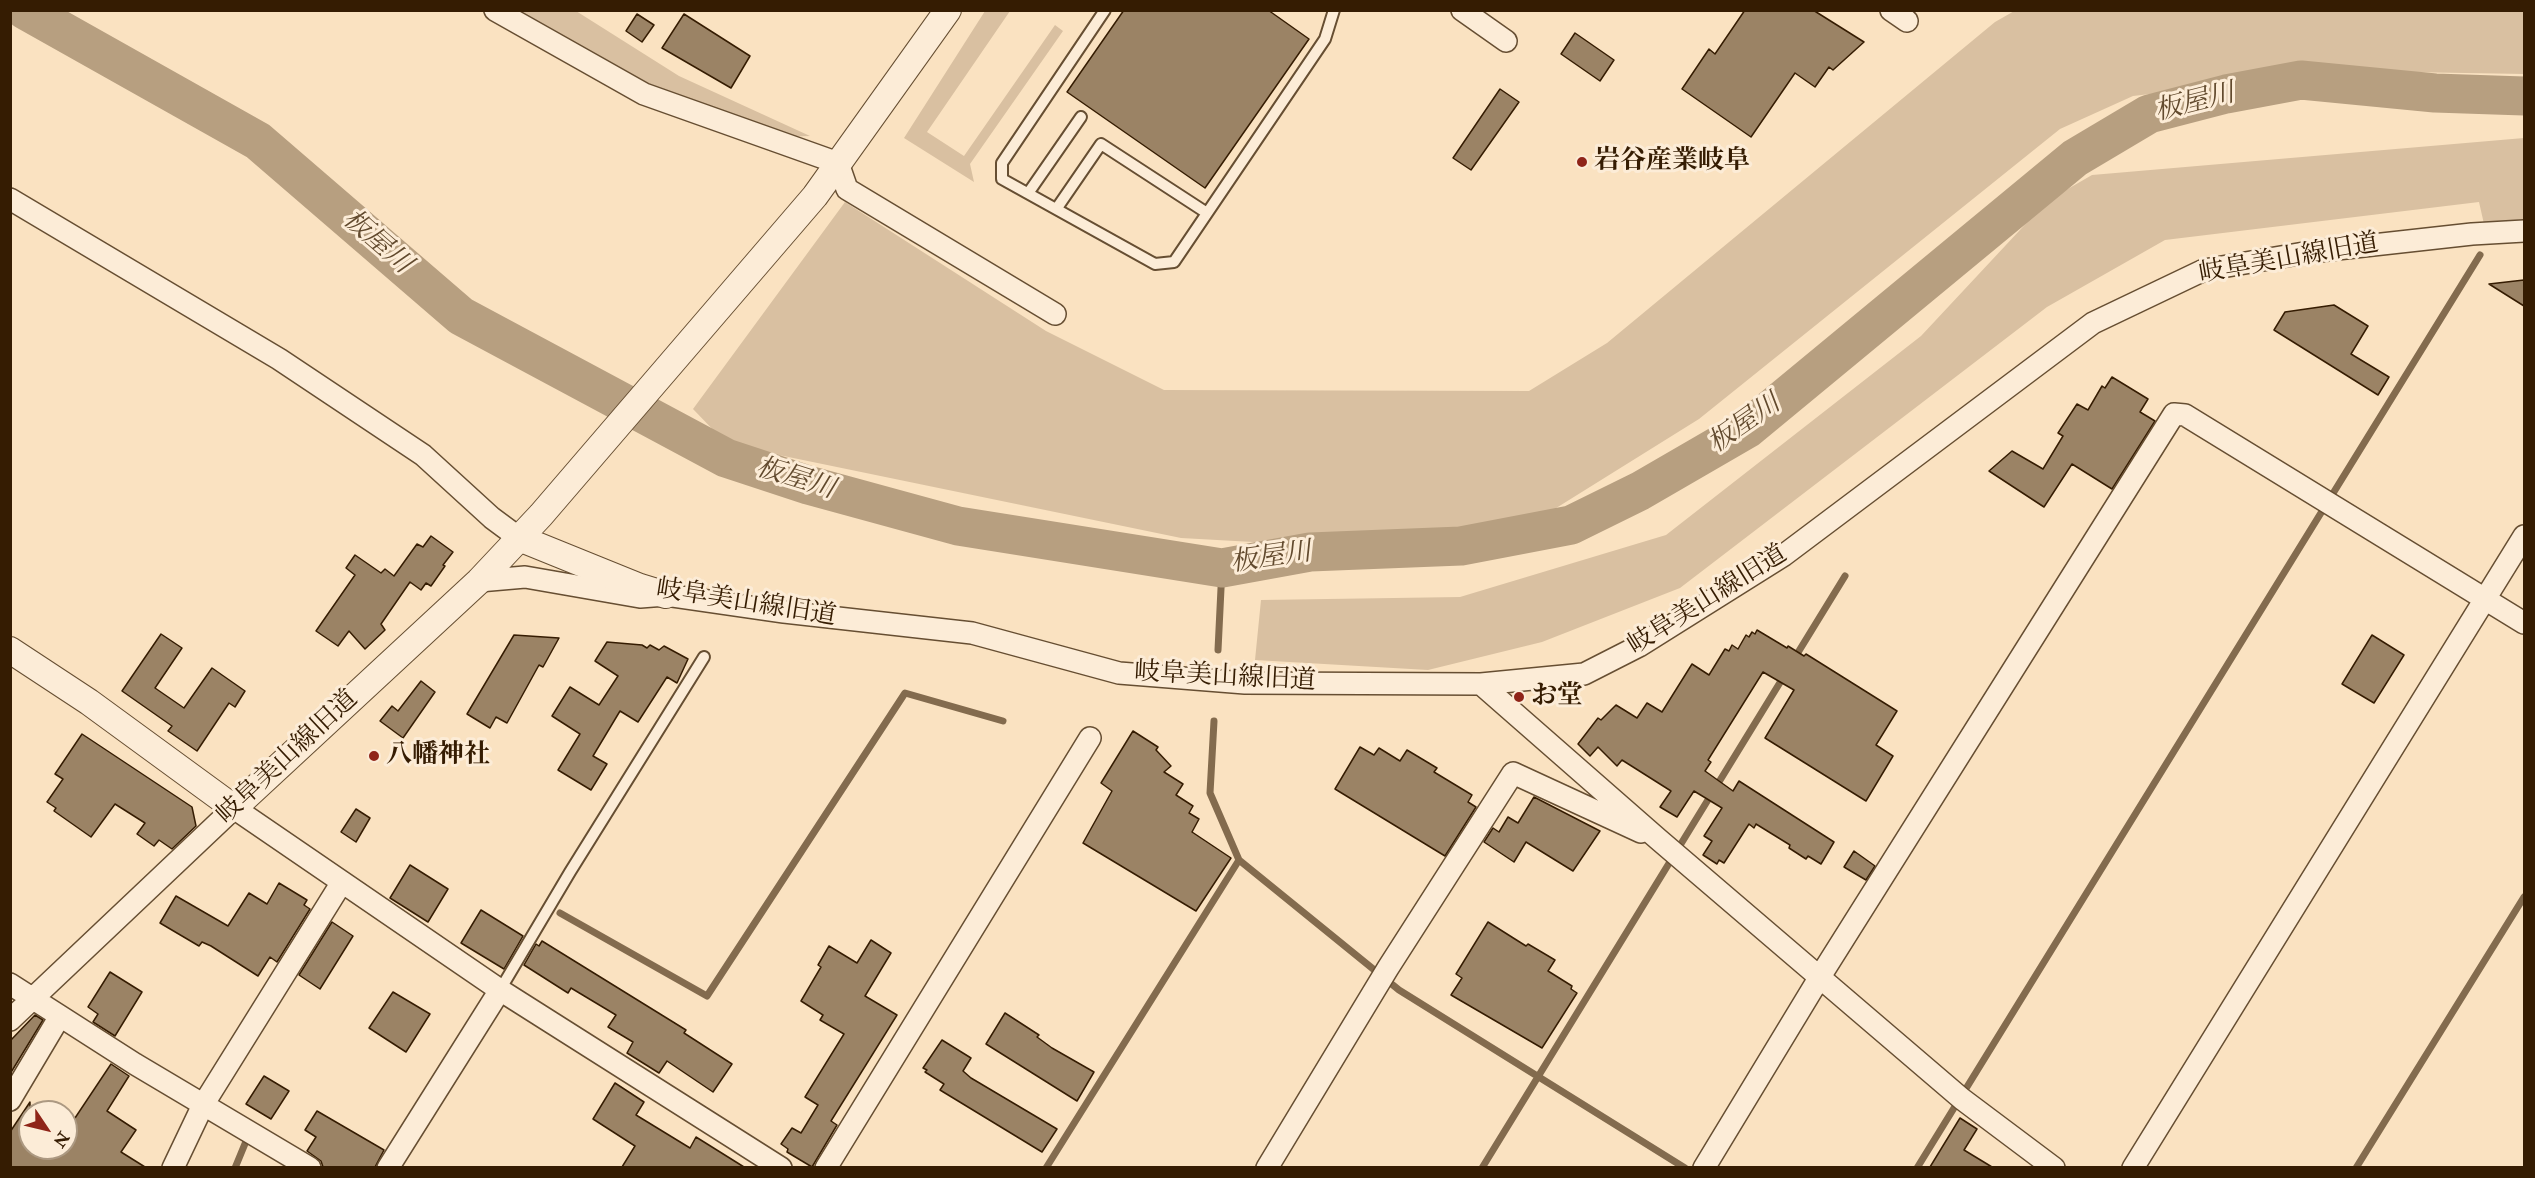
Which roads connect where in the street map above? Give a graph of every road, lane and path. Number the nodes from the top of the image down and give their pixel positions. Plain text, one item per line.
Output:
1 (495, 10) edge
2 (948, 10) edge
3 (1105, 10) edge
4 (1462, 10) edge
5 (1332, 13) edge
6 (1506, 40) dead end
7 (1081, 117) dead end
8 (838, 163) junction
9 (1029, 192) junction
10 (10, 200) edge
11 (1057, 208) junction
12 (1207, 213) junction
13 (2524, 231) edge
14 (1055, 314) dead end
15 (2524, 536) edge
16 (519, 538) junction
17 (479, 581) junction
18 (666, 595) junction
19 (2485, 599) junction
20 (2524, 623) edge
21 (10, 650) edge
22 (704, 657) dead end
23 (1481, 684) junction
24 (1090, 738) dead end
25 (234, 808) junction
26 (1658, 839) junction
27 (342, 882) junction
28 (1821, 975) junction
29 (10, 984) edge
30 (500, 990) junction
31 (33, 1000) junction
32 (60, 1016) junction
33 (10, 1020) edge
34 (10, 1100) edge
35 (203, 1105) junction
36 (173, 1167) edge
37 (310, 1167) edge
38 (388, 1167) edge
39 (782, 1167) edge
40 (826, 1167) edge
41 (1267, 1167) edge
42 (1704, 1167) edge
43 (2054, 1167) edge
44 (2133, 1167) edge

1 - 8 street
2 - 8 street
3 - 9 lane
4 - 6 street
5 - 12 lane
7 - 9 lane
8 - 14 street
8 - 16 street
9 - 11 lane
10 - 16 street
11 - 12 lane
11 - 12 lane
13 - 23 street, 岐阜美山線旧道
15 - 19 street
16 - 17 street, 岐阜美山線旧道
16 - 18 street, 岐阜美山線旧道
17 - 18 street
17 - 25 street, 岐阜美山線旧道
18 - 23 street, 岐阜美山線旧道
19 - 20 street
19 - 28 street
19 - 44 street
21 - 25 street
22 - 30 lane
23 - 26 street
24 - 40 street
25 - 27 street
25 - 31 street, 岐阜美山線旧道
26 - 28 street
26 - 41 street
27 - 30 street
27 - 35 street
28 - 42 street
28 - 43 street
29 - 31 street
30 - 38 street
30 - 39 street
31 - 32 street
31 - 33 street, 岐阜美山線旧道
32 - 34 street
32 - 35 street
35 - 36 street
35 - 37 street

